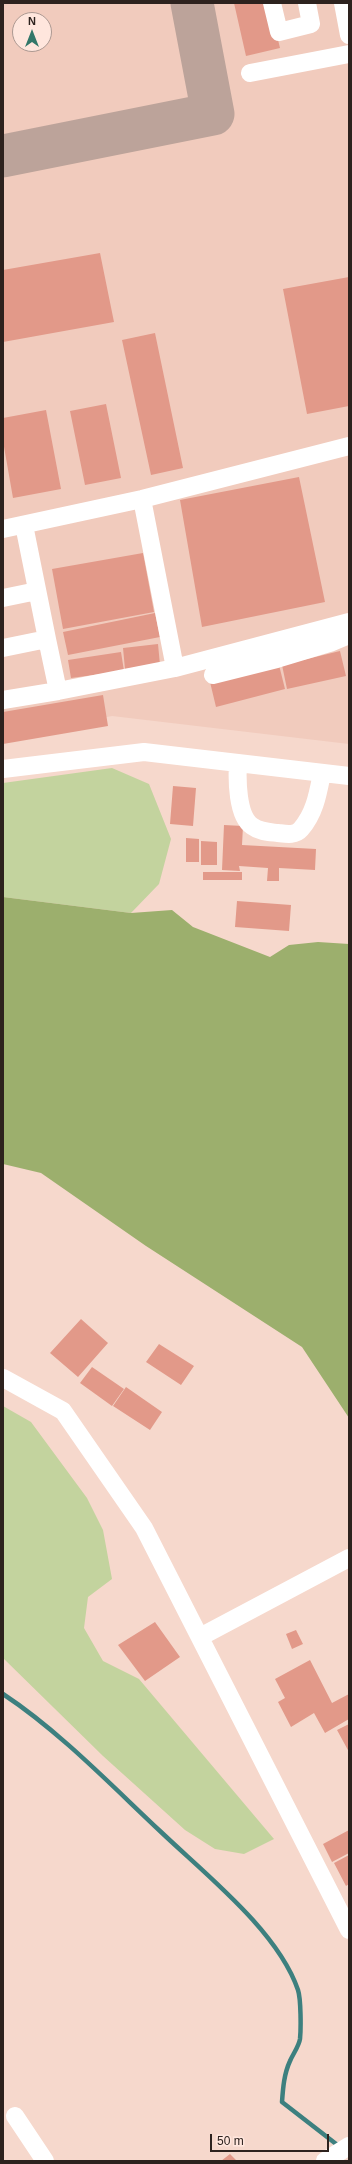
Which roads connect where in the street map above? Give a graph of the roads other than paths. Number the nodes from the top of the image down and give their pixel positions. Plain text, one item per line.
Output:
1 (272, 3) edge
2 (307, 3) edge
3 (343, 3) edge
4 (349, 35) edge
5 (349, 54) edge
6 (250, 73) dead end
7 (349, 446) edge
8 (142, 499) junction
9 (24, 524) junction
10 (3, 529) edge
11 (37, 591) junction
12 (3, 598) edge
13 (349, 622) edge
14 (349, 635) edge
15 (47, 639) junction
16 (3, 648) edge
17 (175, 668) junction
18 (213, 675) dead end
19 (58, 691) junction
20 (3, 700) edge
21 (238, 763) junction
22 (3, 769) edge
23 (322, 773) junction
24 (349, 776) edge
25 (3, 1378) edge
26 (349, 1558) edge
27 (200, 1637) junction
28 (347, 1923) edge
29 (15, 2116) dead end
30 (349, 2146) edge
31 (45, 2161) edge
32 (325, 2161) edge

1 - 2 street
3 - 4 street
5 - 6 street
7 - 8 street
8 - 9 street
8 - 17 street
9 - 10 street
9 - 11 street
11 - 12 street
11 - 15 street
13 - 17 street
14 - 18 street
15 - 16 street
15 - 19 street
17 - 19 street
19 - 20 street
21 - 22 street
21 - 23 street
21 - 23 street
23 - 24 street
25 - 27 street
26 - 27 street
27 - 28 street
29 - 31 street
30 - 32 street

